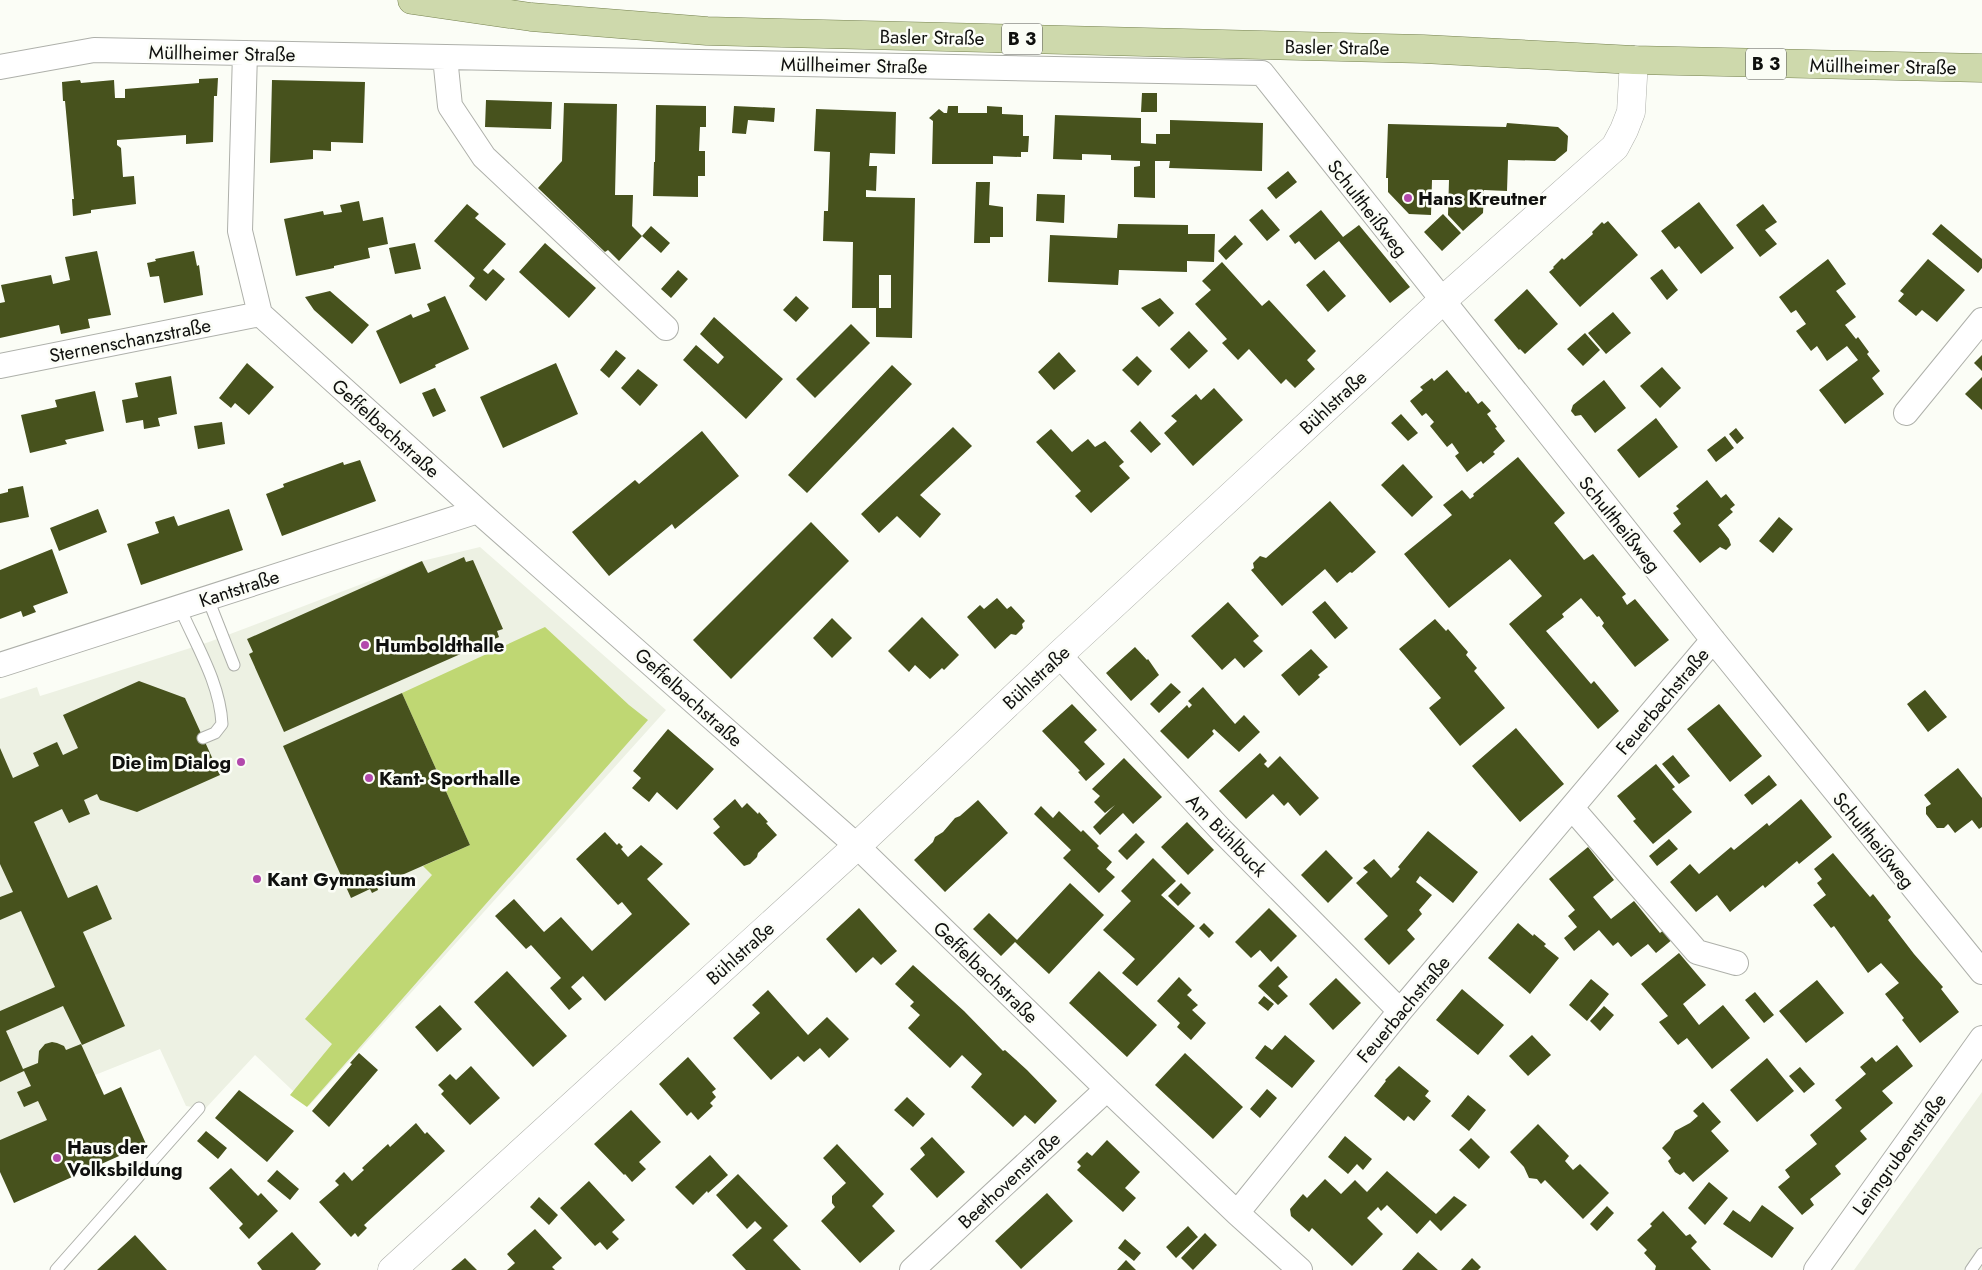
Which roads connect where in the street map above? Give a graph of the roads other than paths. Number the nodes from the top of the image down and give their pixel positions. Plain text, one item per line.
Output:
1 (412, 0) edge
2 (245, 53) junction
3 (446, 57) junction
4 (1634, 60) junction
5 (0, 67) edge
6 (1982, 68) edge
7 (1262, 73) joint
8 (1442, 301) junction
9 (260, 314) junction
10 (1982, 320) edge
11 (666, 328) dead end
12 (0, 366) edge
13 (1906, 413) dead end
14 (478, 511) junction
15 (208, 598) junction
16 (180, 608) junction
17 (1713, 640) junction
18 (1058, 655) junction
19 (234, 664) dead end
20 (0, 666) edge
21 (203, 738) dead end
22 (1572, 808) junction
23 (857, 846) junction
24 (1736, 964) dead end
25 (1982, 972) edge
26 (1400, 1011) junction
27 (1982, 1038) edge
28 (1106, 1089) junction
29 (199, 1108) dead end
30 (1237, 1213) junction
31 (1982, 1254) edge
32 (56, 1270) edge
33 (392, 1270) edge
34 (912, 1270) edge
35 (1300, 1270) edge
36 (1816, 1270) edge
37 (1971, 1270) edge

1 - 4 main road, Basler Straße / B 3
2 - 3 street, Müllheimer Straße
2 - 5 street, Müllheimer Straße
2 - 9 street
3 - 7 street, Müllheimer Straße
3 - 11 street
4 - 6 main road, Müllheimer Straße / B 3
4 - 8 street, Bühlstraße
7 - 8 street, Schultheißweg
8 - 17 street, Schultheißweg
8 - 18 street, Bühlstraße
9 - 12 street, Sternenschanzstraße
9 - 14 street, Geffelbachstraße
10 - 13 street
14 - 15 street, Kantstraße
14 - 23 street, Geffelbachstraße
15 - 16 street, Kantstraße
15 - 19 lane
16 - 20 street, Kantstraße
16 - 21 lane
17 - 22 street, Feuerbachstraße
17 - 25 street, Schultheißweg
18 - 23 street, Bühlstraße
18 - 26 street, Am Bühlbuck
22 - 24 street
22 - 26 street, Feuerbachstraße
23 - 28 street, Geffelbachstraße
23 - 33 street, Bühlstraße
26 - 30 street, Feuerbachstraße
27 - 36 street, Leimgrubenstraße
28 - 30 street, Geffelbachstraße
28 - 34 street, Beethovenstraße
29 - 32 lane
30 - 35 street, Geffelbachstraße
31 - 37 lane

